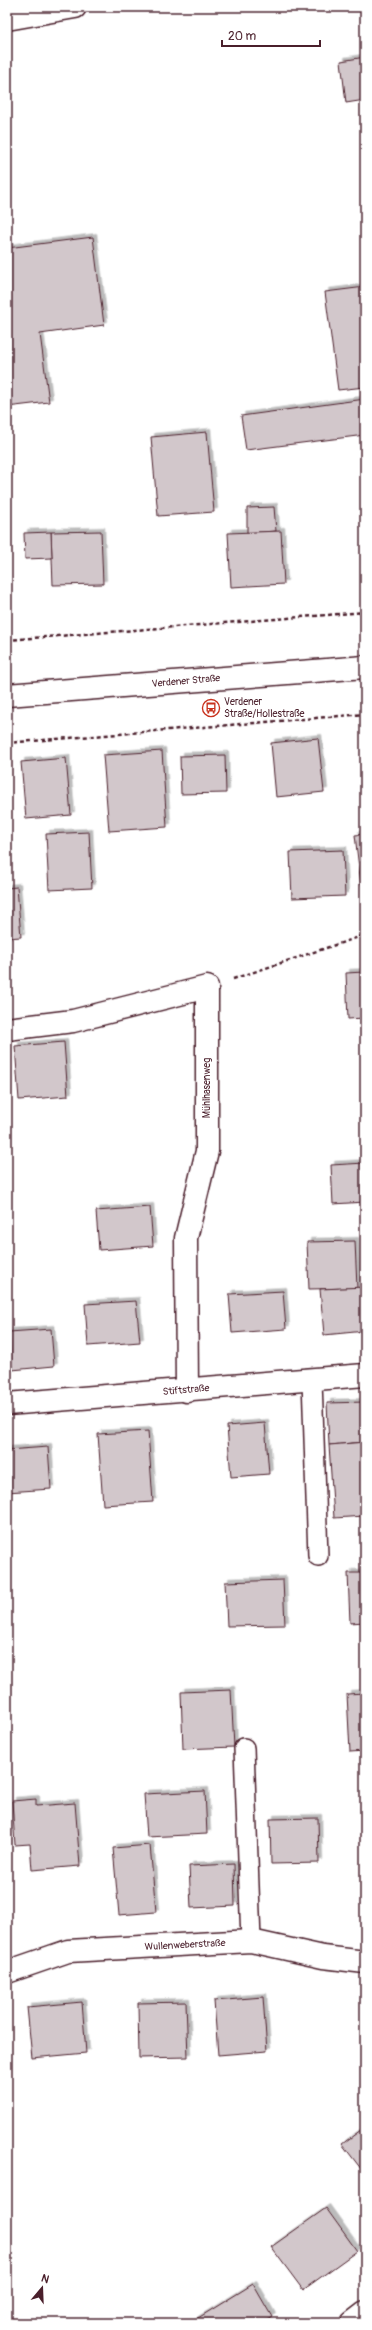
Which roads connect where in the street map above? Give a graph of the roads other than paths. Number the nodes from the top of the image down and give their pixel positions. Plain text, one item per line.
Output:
1 (75, 7) edge
2 (7, 19) edge
3 (365, 667) edge
4 (7, 695) edge
5 (7, 1029) edge
6 (365, 1375) edge
7 (312, 1380) junction
8 (187, 1391) junction
9 (7, 1404) edge
10 (318, 1556) dead end
11 (244, 1748) dead end
12 (251, 1941) junction
13 (365, 1962) edge
14 (7, 1972) edge
15 (365, 2313) edge
16 (352, 2323) edge

1 - 2 street
3 - 4 street, Verdener Straße
5 - 8 street, Mühlhasenweg
6 - 7 street, Stiftstraße
7 - 8 street, Stiftstraße
7 - 10 lane
8 - 9 street, Stiftstraße
11 - 12 lane
12 - 13 street, Wullenweberstraße
12 - 14 street, Wullenweberstraße
15 - 16 street

